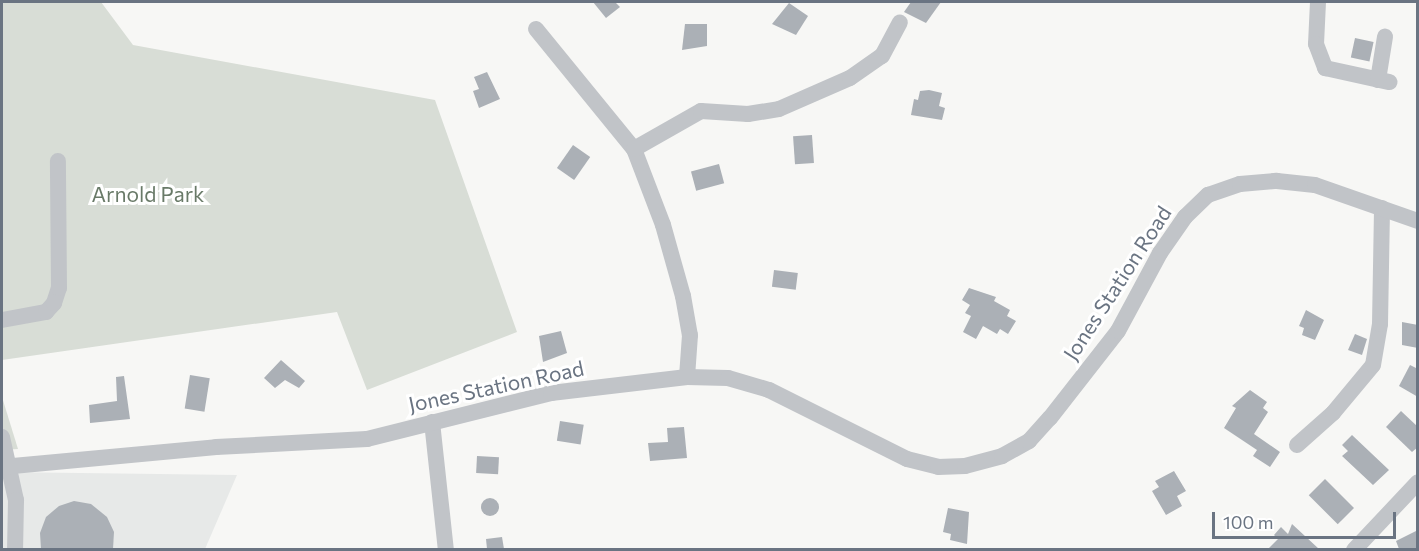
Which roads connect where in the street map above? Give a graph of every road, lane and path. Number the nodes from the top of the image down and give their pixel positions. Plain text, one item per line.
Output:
1 (1318, 2) edge
2 (900, 22) dead end
3 (536, 29) dead end
4 (1385, 38) dead end
5 (634, 148) junction
6 (58, 161) dead end
7 (1383, 208) junction
8 (1418, 221) edge
9 (2, 320) edge
10 (687, 377) junction
11 (432, 422) junction
12 (2, 437) edge
13 (1297, 445) dead end
14 (6, 467) edge
15 (1418, 483) edge
16 (15, 549) edge
17 (446, 549) edge
18 (1354, 549) edge

1 - 4 street
2 - 5 street
3 - 5 street
5 - 10 street
6 - 9 street
7 - 8 street, Jones Station Road
7 - 10 street, Jones Station Road
7 - 13 street
10 - 11 street, Jones Station Road
11 - 14 street, Jones Station Road
11 - 17 street
12 - 14 street
14 - 16 street
15 - 18 street

